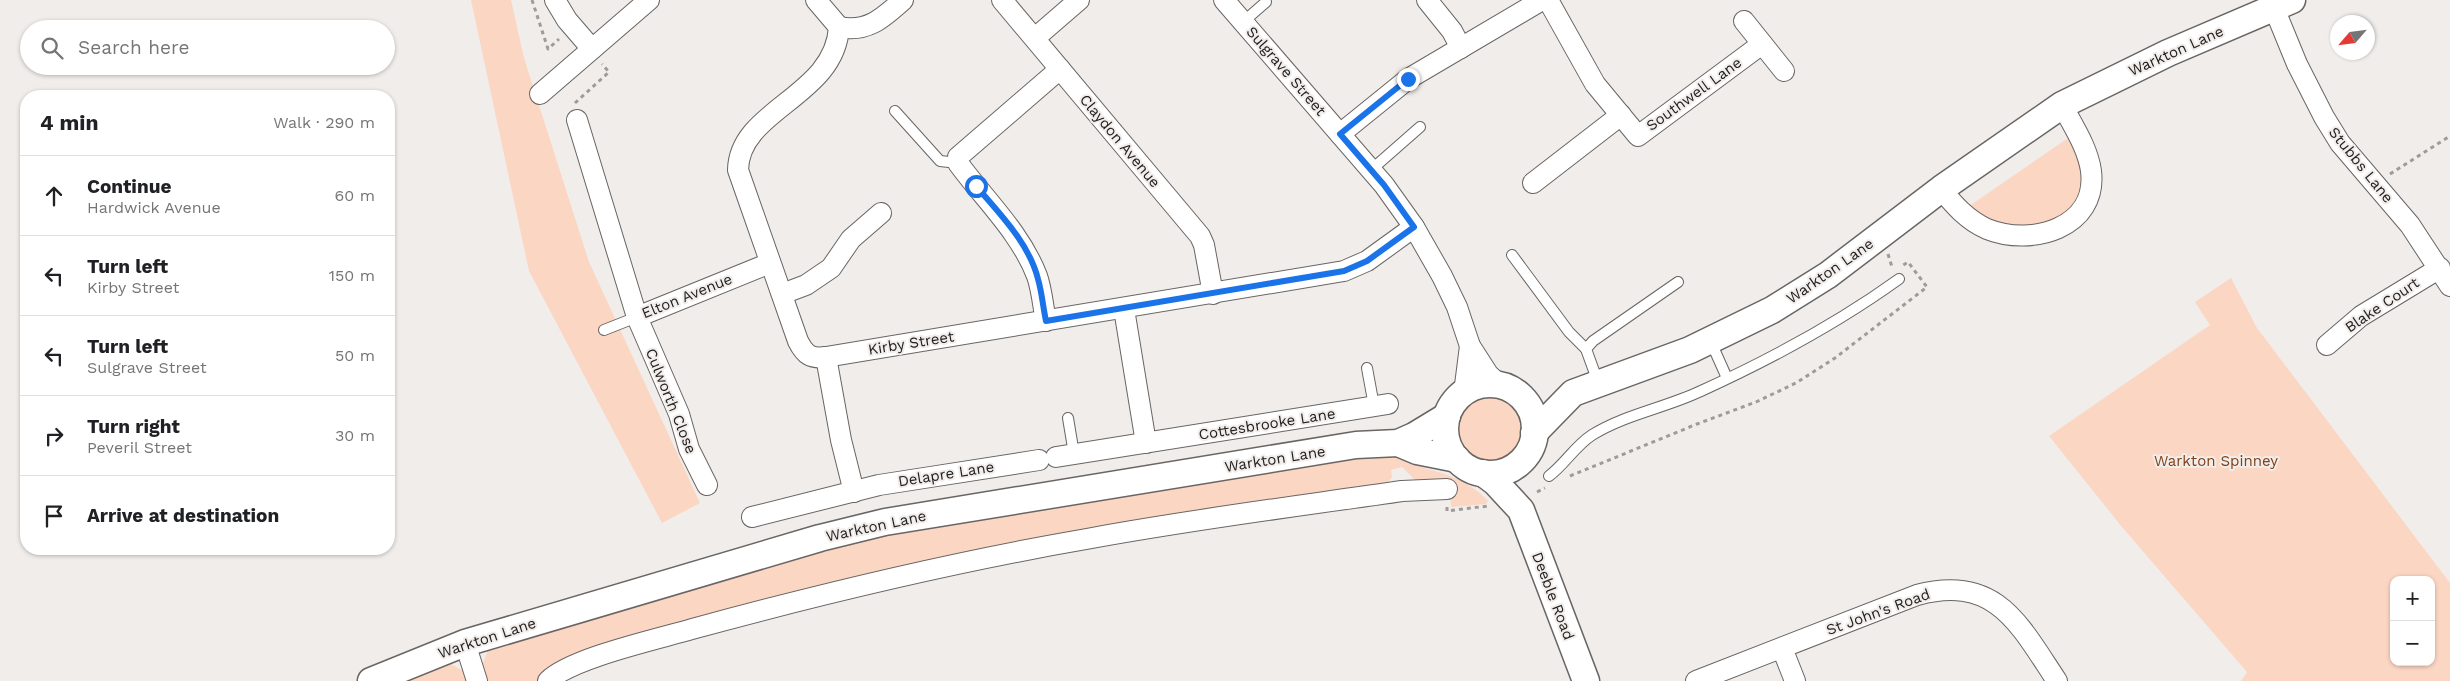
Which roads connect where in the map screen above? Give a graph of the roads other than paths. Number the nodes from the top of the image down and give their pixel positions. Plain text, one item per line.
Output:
1 (555, 0) edge
2 (649, 0) edge
3 (816, 0) edge
4 (903, 0) edge
5 (1002, 0) edge
6 (1080, 0) edge
7 (1224, 0) edge
8 (1427, 0) edge
9 (1542, 0) edge
10 (1548, 0) edge
11 (1266, 2) dead end
12 (2283, 4) edge
13 (1744, 21) dead end
14 (1243, 22) junction
15 (839, 27) junction
16 (1035, 38) junction
17 (1762, 44) junction
18 (1461, 48) junction
19 (592, 49) junction
20 (1060, 69) junction
21 (1784, 71) dead end
22 (540, 94) dead end
23 (2062, 105) junction
24 (895, 111) dead end
25 (1621, 115) junction
26 (577, 120) dead end
27 (1420, 127) dead end
28 (1340, 134) junction
29 (958, 163) junction
30 (1371, 170) junction
31 (1533, 183) dead end
32 (1941, 189) junction
33 (880, 213) dead end
34 (1414, 227) junction
35 (1512, 255) dead end
36 (770, 263) junction
37 (2440, 268) junction
38 (1899, 279) dead end
39 (1678, 282) dead end
40 (2450, 286) edge
41 (782, 294) junction
42 (1213, 294) junction
43 (1124, 309) junction
44 (637, 316) junction
45 (1046, 321) junction
46 (604, 330) dead end
47 (1710, 340) junction
48 (2327, 345) dead end
49 (1470, 346) junction
50 (1586, 349) junction
51 (826, 357) junction
52 (1367, 368) dead end
53 (1727, 378) junction
54 (1598, 382) junction
55 (1509, 390) junction
56 (1464, 393) junction
57 (1573, 393) junction
58 (1381, 405) joint
59 (1447, 416) junction
60 (1068, 418) dead end
61 (1534, 433) junction
62 (1146, 443) junction
63 (1398, 443) junction
64 (1056, 457) junction
65 (1524, 458) junction
66 (1457, 459) junction
67 (1482, 472) junction
68 (1549, 476) dead end
69 (707, 485) dead end
70 (1447, 489) dead end
71 (854, 492) junction
72 (1521, 510) junction
73 (752, 517) dead end
74 (465, 643) junction
75 (1782, 648) junction
76 (370, 681) edge
77 (477, 681) edge
78 (548, 681) edge
79 (1586, 681) edge
80 (1696, 681) edge
81 (1795, 681) edge
82 (2057, 681) edge

1 - 19 street
2 - 19 street
3 - 15 street
4 - 15 street
5 - 16 street, Claydon Avenue
6 - 16 street
7 - 14 street, Sulgrave Street
8 - 18 street
9 - 18 street
10 - 25 street, Southwell Lane
11 - 14 lane
12 - 23 street, Warkton Lane
12 - 37 street, Stubbs Lane
13 - 17 street
14 - 28 street, Sulgrave Street
15 - 36 street, Kirby Street
16 - 20 street, Claydon Avenue
17 - 21 street
17 - 25 street, Southwell Lane
18 - 28 street
19 - 22 street
20 - 29 street
20 - 42 street, Claydon Avenue
23 - 32 street, Warkton Lane
23 - 32 street
24 - 29 lane
25 - 31 street
26 - 44 street, Culworth Close
27 - 30 lane
28 - 30 street, Sulgrave Street
29 - 45 street
30 - 34 street, Sulgrave Street
32 - 47 street, Warkton Lane
33 - 41 street
34 - 42 street, Kirby Street
34 - 49 street, Sulgrave Street
35 - 50 lane
36 - 41 street, Kirby Street
36 - 44 street, Elton Avenue
37 - 40 street, Stubbs Lane
37 - 48 street, Blake Court
38 - 53 lane
39 - 50 lane
41 - 51 street, Kirby Street
42 - 43 street, Kirby Street
43 - 45 street, Kirby Street
43 - 62 street
44 - 46 lane, Elton Avenue
44 - 69 street, Culworth Close
45 - 51 street, Kirby Street
47 - 53 lane
47 - 54 street, Warkton Lane
49 - 55 street, Sulgrave Street
49 - 56 street, Sulgrave Street
50 - 54 lane
51 - 71 street
52 - 58 lane
53 - 68 lane
54 - 57 street, Warkton Lane
55 - 56 street
55 - 57 street, Warkton Lane
55 - 61 street
56 - 59 street
57 - 61 street, Warkton Lane
58 - 62 street, Cottesbrooke Lane
59 - 63 street, Warkton Lane
59 - 66 street
60 - 64 lane
61 - 65 street
62 - 64 street, Cottesbrooke Lane
63 - 66 street, Warkton Lane
63 - 74 street, Warkton Lane
64 - 71 street, Delapre Lane
65 - 67 street
65 - 72 street, Deeble Road
66 - 67 street
67 - 72 street, Deeble Road
70 - 78 street
71 - 73 street, Delapre Lane
72 - 79 street, Deeble Road
74 - 76 street, Warkton Lane
74 - 77 street
75 - 80 street, St John's Road
75 - 81 street
75 - 82 street, St John's Road

